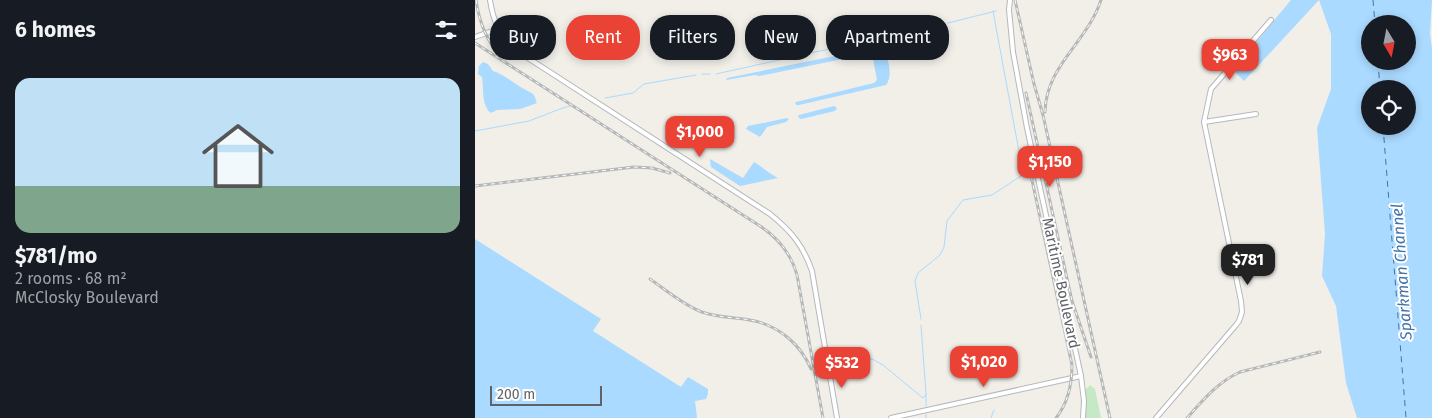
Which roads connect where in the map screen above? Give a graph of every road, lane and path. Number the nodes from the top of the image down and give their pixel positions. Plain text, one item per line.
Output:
1 (490, 0) edge
2 (1011, 0) edge
3 (493, 15) edge
4 (1271, 20) dead end
5 (490, 32) edge
6 (475, 37) edge
7 (529, 60) edge
8 (1256, 114) dead end
9 (1204, 122) junction
10 (1081, 376) junction
11 (837, 418) edge
12 (891, 418) edge
13 (1083, 418) edge
14 (1155, 418) edge

1 - 3 street
2 - 10 street, Maritime Boulevard
4 - 9 street
5 - 6 street
7 - 11 street
8 - 9 street
9 - 14 street
10 - 12 street
10 - 13 street, Maritime Boulevard

